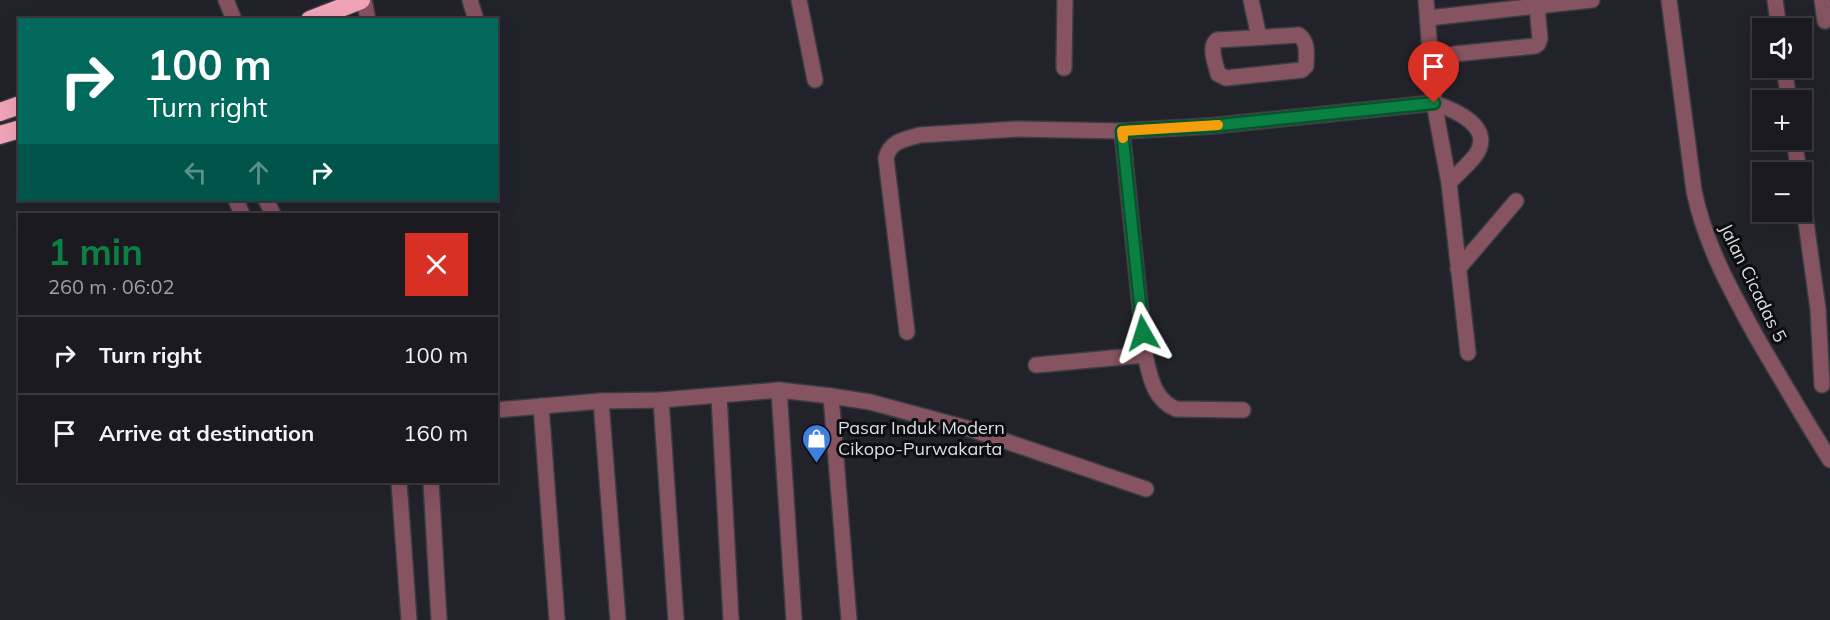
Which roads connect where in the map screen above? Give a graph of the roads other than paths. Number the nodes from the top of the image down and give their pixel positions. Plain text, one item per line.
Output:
1 (226, 0) edge
2 (363, 0) edge
3 (470, 0) edge
4 (799, 0) edge
5 (1065, 0) edge
6 (1251, 0) edge
7 (1426, 0) edge
8 (1592, 0) edge
9 (1669, 0) edge
10 (1775, 0) edge
11 (1822, 0) edge
12 (1538, 6) junction
13 (233, 18) edge
14 (315, 18) edge
15 (368, 18) edge
16 (475, 18) edge
17 (1428, 18) junction
18 (1778, 18) edge
19 (1825, 21) dead end
20 (1259, 37) junction
21 (1454, 54) dead end
22 (1064, 68) dead end
23 (815, 80) dead end
24 (1434, 103) junction
25 (18, 106) edge
26 (0, 112) edge
27 (18, 130) edge
28 (1122, 131) junction
29 (0, 135) edge
30 (1449, 183) junction
31 (1516, 201) dead end
32 (1808, 222) edge
33 (1458, 269) junction
34 (1824, 309) edge
35 (907, 332) dead end
36 (1468, 353) dead end
37 (1145, 355) junction
38 (1036, 365) dead end
39 (1822, 385) dead end
40 (779, 390) junction
41 (719, 396) junction
42 (831, 396) junction
43 (662, 400) junction
44 (601, 401) junction
45 (541, 406) junction
46 (498, 410) edge
47 (1243, 410) dead end
48 (1830, 460) edge
49 (399, 483) edge
50 (431, 483) edge
51 (1146, 489) dead end
52 (409, 620) edge
53 (439, 620) edge
54 (557, 620) edge
55 (618, 620) edge
56 (676, 620) edge
57 (731, 620) edge
58 (794, 620) edge
59 (849, 620) edge

1 - 13 street
2 - 14 highway
2 - 15 street
3 - 16 street
4 - 23 street
5 - 22 street
6 - 20 street
7 - 17 street
8 - 12 street
9 - 48 street, Jalan Cicadas 5
10 - 18 street
11 - 19 street
12 - 17 street
12 - 21 street
17 - 24 street
20 - 20 street
24 - 28 street
24 - 30 street
24 - 30 street
25 - 26 highway
27 - 29 highway
28 - 35 street
28 - 37 street
30 - 33 street
31 - 33 street
32 - 34 street
33 - 36 street
34 - 39 street
37 - 38 street
37 - 47 street
40 - 41 street
40 - 42 street
40 - 58 street
41 - 43 street
41 - 57 street
42 - 51 street
42 - 59 street
43 - 44 street
43 - 56 street
44 - 45 street
44 - 55 street
45 - 46 street
45 - 54 street
49 - 52 street
50 - 53 street

